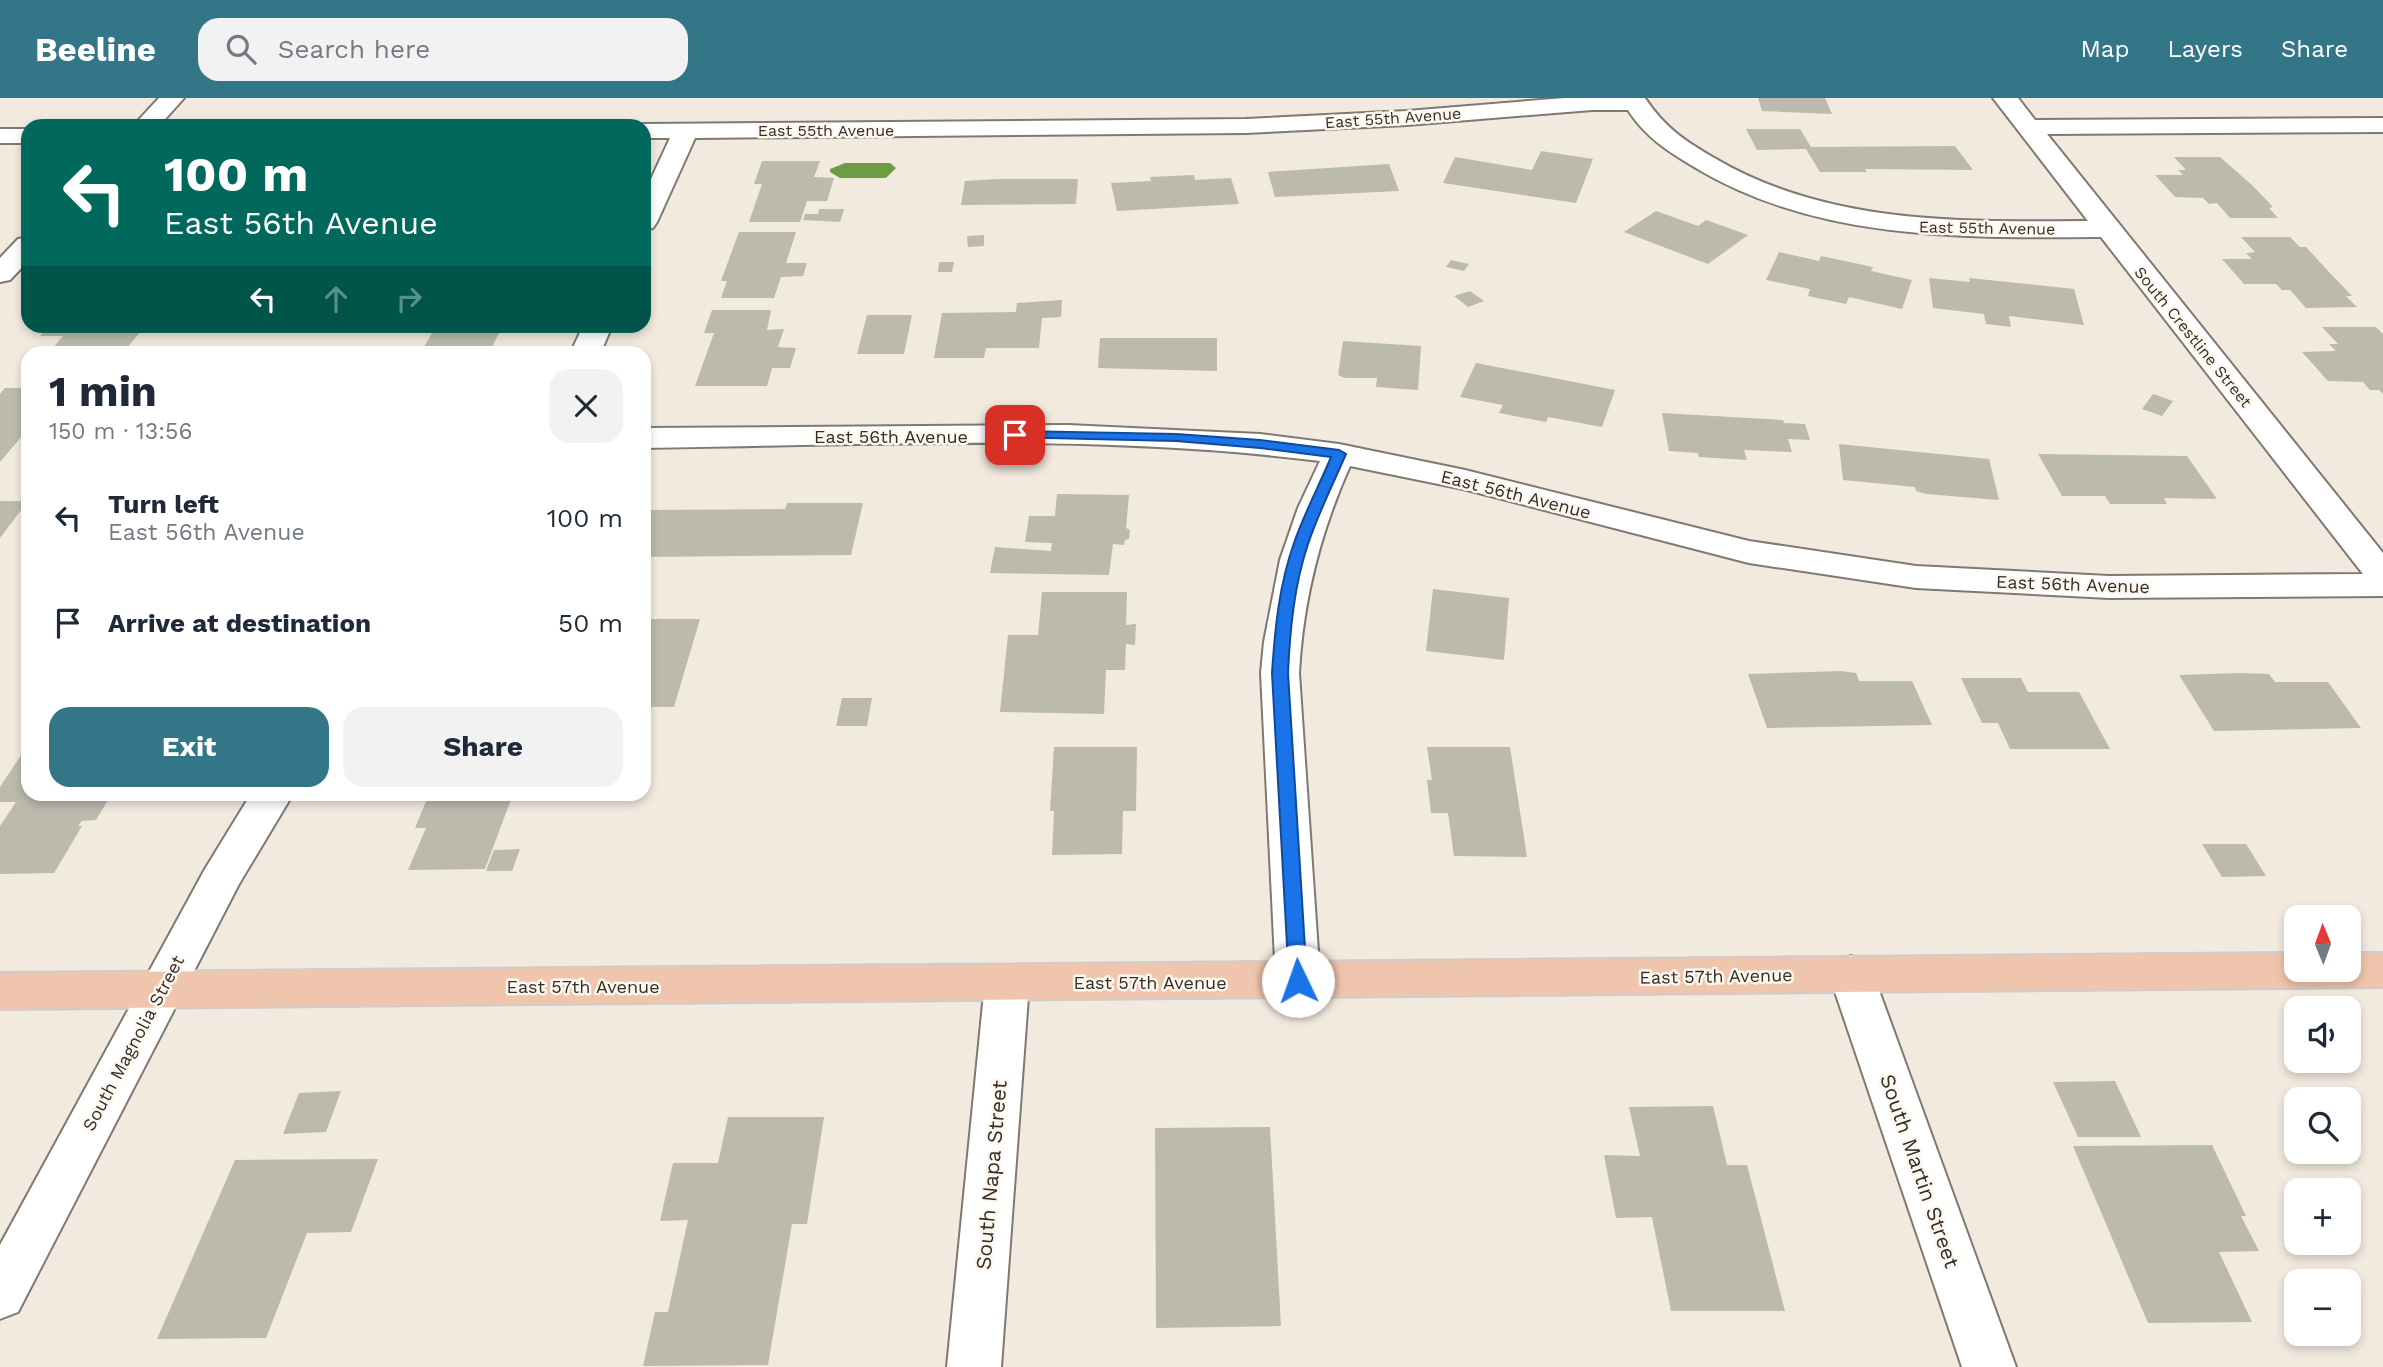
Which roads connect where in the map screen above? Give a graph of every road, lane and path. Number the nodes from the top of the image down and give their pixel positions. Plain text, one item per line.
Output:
1 (172, 98) edge
2 (2005, 98) edge
3 (1636, 101) edge
4 (152, 119) edge
5 (2383, 125) edge
6 (2028, 127) junction
7 (651, 131) edge
8 (685, 131) junction
9 (0, 136) edge
10 (21, 136) edge
11 (651, 206) edge
12 (2107, 229) junction
13 (21, 252) edge
14 (0, 274) edge
15 (651, 438) edge
16 (1339, 454) junction
17 (2383, 576) edge
18 (2383, 585) edge
19 (268, 801) edge
20 (2383, 970) edge
21 (1851, 975) junction
22 (1298, 981) junction
23 (1007, 983) junction
24 (162, 990) junction
25 (0, 991) edge
26 (0, 1295) edge
27 (974, 1367) edge
28 (1989, 1367) edge

1 - 4 street
2 - 6 street, South Crestline Street
3 - 8 street, East 55th Avenue
3 - 12 street, East 55th Avenue
5 - 6 street
6 - 12 street, South Crestline Street
7 - 8 street, East 55th Avenue
8 - 11 street
9 - 10 street
12 - 17 street, South Crestline Street
13 - 14 street
15 - 16 street, East 56th Avenue
16 - 18 street, East 56th Avenue
16 - 22 street
19 - 24 street, South Magnolia Street
20 - 21 main road, East 57th Avenue
21 - 22 main road, East 57th Avenue
21 - 28 street, South Martin Street
22 - 23 main road, East 57th Avenue
23 - 24 main road, East 57th Avenue
23 - 27 street, South Napa Street
24 - 25 main road, East 57th Avenue
24 - 26 street, South Magnolia Street

